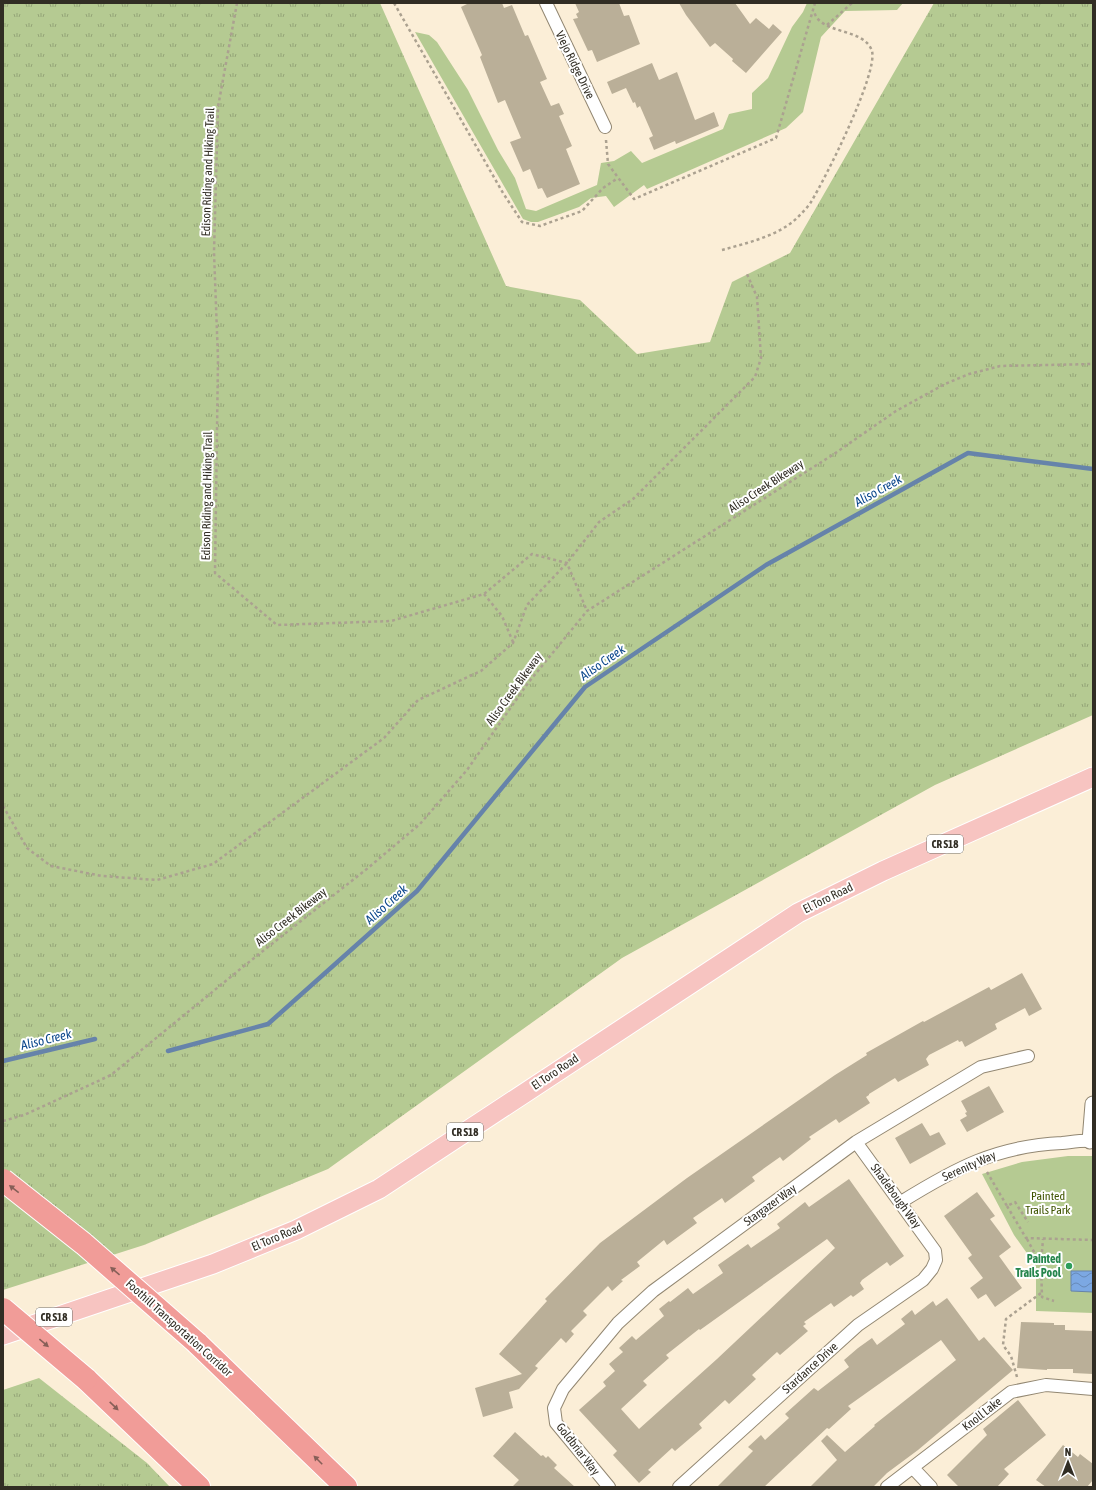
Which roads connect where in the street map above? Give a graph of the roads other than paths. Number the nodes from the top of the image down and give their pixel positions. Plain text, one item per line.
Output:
1 (546, 3) edge
2 (605, 127) road end
3 (1093, 777) edge
4 (1028, 1056) dead end
5 (1093, 1104) edge
6 (1092, 1141) edge
7 (856, 1142) junction
8 (3, 1180) edge
9 (901, 1202) junction
10 (935, 1251) joint
11 (3, 1309) edge
12 (3, 1335) edge
13 (1093, 1390) edge
14 (554, 1408) joint
15 (913, 1468) junction
16 (199, 1487) edge
17 (346, 1487) edge
18 (609, 1487) edge
19 (679, 1487) edge
20 (887, 1487) edge
21 (931, 1487) edge

1 - 2 street, Viejo Ridge Drive
3 - 12 main road, El Toro Road / CR S18
4 - 7 street, Stargazer Way
5 - 6 street
6 - 9 street, Serenity Way
7 - 9 street, Shadebough Way
7 - 14 street, Stargazer Way
17 -> 8 highway, Foothill Transportation Corridor, bridge
9 - 10 street, Shadebough Way
10 - 19 street, Stardance Drive
11 -> 16 highway, bridge
13 - 15 street, Knoll Lake
14 - 18 street, Goldbriar Way
15 - 20 street, Knoll Lake
15 - 21 street

